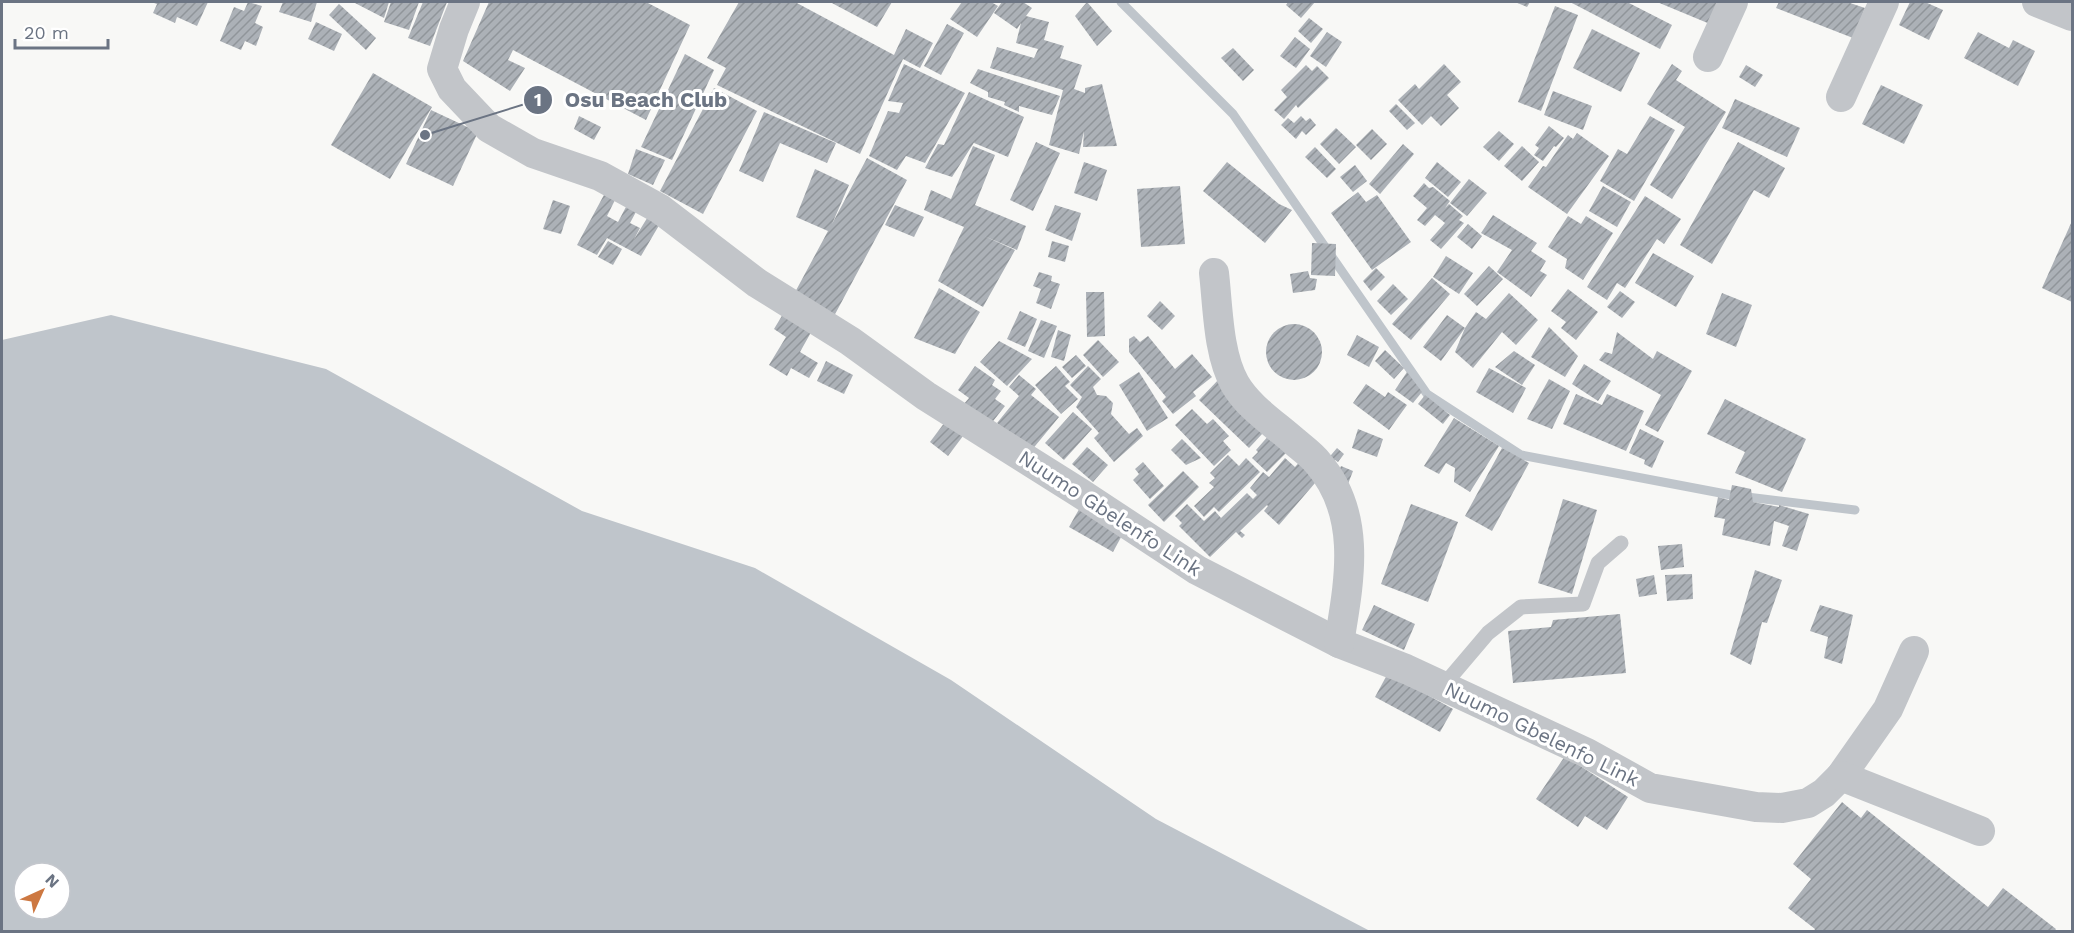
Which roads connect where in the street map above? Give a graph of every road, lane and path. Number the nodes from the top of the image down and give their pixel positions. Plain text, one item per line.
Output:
1 (465, 2) edge
2 (1733, 2) edge
3 (1884, 2) edge
4 (2037, 2) edge
5 (2073, 16) edge
6 (1708, 57) dead end
7 (1841, 97) dead end
8 (1214, 273) dead end
9 (1622, 543) dead end
10 (1339, 643) junction
11 (1914, 651) dead end
12 (1443, 686) junction
13 (1842, 776) junction
14 (1980, 831) dead end

1 - 10 street, Nuumo Gbelenfo Link
2 - 6 street
3 - 7 street
4 - 5 street
8 - 10 street
9 - 12 lane
10 - 12 street, Nuumo Gbelenfo Link
11 - 13 street, Nuumo Gbelenfo Link
12 - 13 street, Nuumo Gbelenfo Link
13 - 14 street

